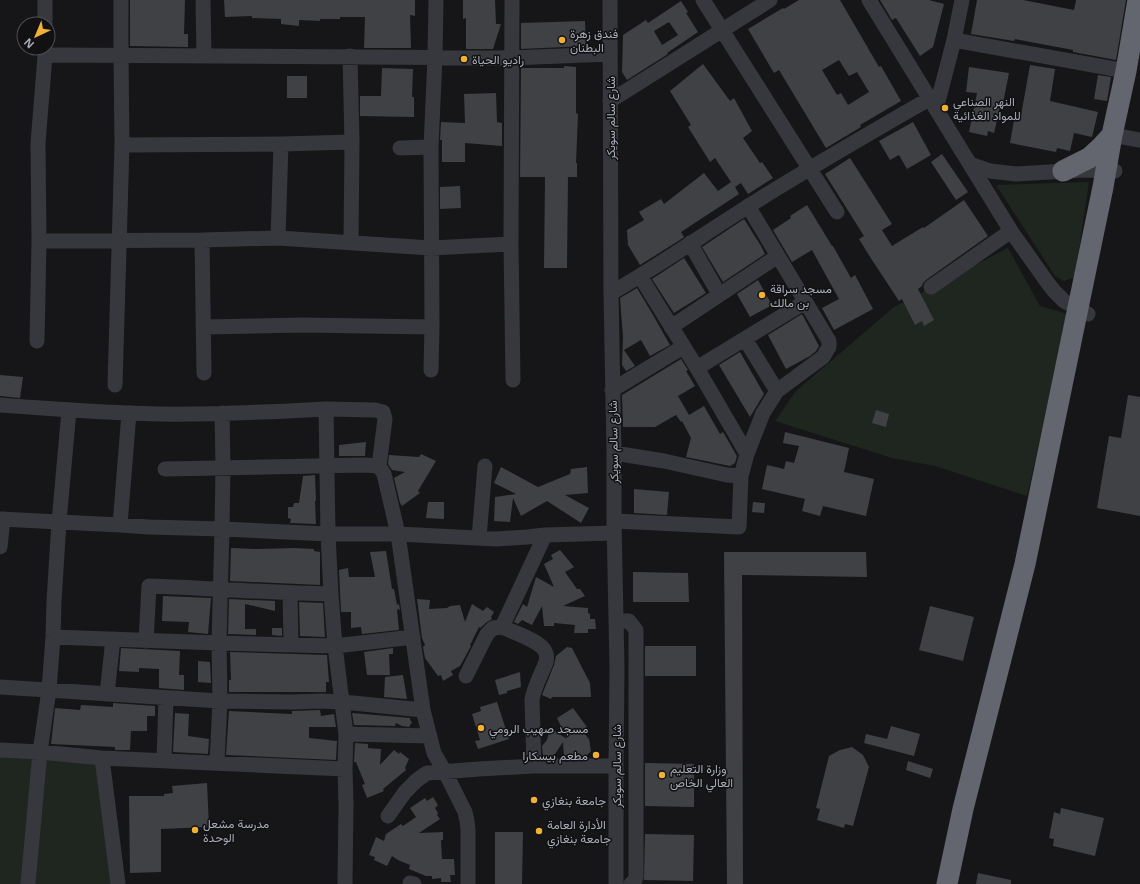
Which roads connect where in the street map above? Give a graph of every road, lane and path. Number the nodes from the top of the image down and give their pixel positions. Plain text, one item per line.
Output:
1 (45, 0) edge
2 (122, 0) edge
3 (204, 0) edge
4 (436, 0) edge
5 (512, 0) edge
6 (610, 0) edge
7 (703, 0) edge
8 (770, 0) edge
9 (869, 0) edge
10 (962, 0) edge
11 (1138, 0) edge
12 (45, 16) edge
13 (722, 30) junction
14 (954, 40) junction
15 (1140, 44) edge
16 (610, 54) junction
17 (56, 55) edge
18 (45, 56) edge
19 (121, 56) junction
20 (204, 56) junction
21 (350, 56) junction
22 (435, 57) junction
23 (511, 58) junction
24 (1126, 71) junction
25 (610, 101) junction
26 (933, 104) junction
27 (1125, 137) edge
28 (352, 142) junction
29 (281, 144) junction
30 (122, 145) junction
31 (431, 147) junction
32 (400, 148) dead end
33 (970, 164) junction
34 (809, 168) junction
35 (1112, 170) junction
36 (1063, 171) junction
37 (748, 206) junction
38 (837, 212) dead end
39 (1011, 231) junction
40 (278, 238) junction
41 (202, 240) junction
42 (39, 241) junction
43 (120, 241) junction
44 (351, 243) junction
45 (690, 243) junction
46 (511, 244) junction
47 (431, 248) junction
48 (778, 256) junction
49 (640, 276) junction
50 (931, 287) dead end
51 (610, 293) junction
52 (720, 294) junction
53 (805, 302) junction
54 (1083, 312) junction
55 (203, 327) junction
56 (432, 327) junction
57 (671, 327) junction
58 (746, 339) junction
59 (37, 341) dead end
60 (683, 347) junction
61 (697, 368) junction
62 (431, 370) dead end
63 (204, 373) dead end
64 (513, 380) dead end
65 (115, 385) dead end
66 (612, 390) junction
67 (777, 391) junction
68 (0, 405) edge
69 (69, 410) junction
70 (326, 410) junction
71 (129, 412) junction
72 (222, 413) junction
73 (614, 453) junction
74 (747, 454) junction
75 (327, 466) junction
76 (379, 466) junction
77 (485, 466) dead end
78 (223, 467) junction
79 (165, 469) dead end
80 (741, 476) junction
81 (2, 519) edge
82 (59, 522) junction
83 (120, 525) junction
84 (614, 527) junction
85 (222, 529) junction
86 (328, 534) junction
87 (398, 534) junction
88 (545, 535) junction
89 (479, 538) junction
90 (0, 547) edge
91 (220, 589) junction
92 (290, 593) junction
93 (332, 594) junction
94 (616, 621) junction
95 (502, 627) junction
96 (53, 637) junction
97 (413, 637) junction
98 (113, 639) junction
99 (146, 641) junction
100 (219, 643) junction
101 (290, 644) junction
102 (336, 646) junction
103 (466, 676) dead end
104 (0, 687) edge
105 (48, 690) junction
106 (107, 694) junction
107 (166, 698) junction
108 (220, 701) junction
109 (343, 702) junction
110 (423, 710) junction
111 (346, 734) junction
112 (430, 736) junction
113 (0, 750) edge
114 (40, 752) junction
115 (102, 758) junction
116 (164, 761) junction
117 (217, 763) junction
118 (534, 766) junction
119 (616, 766) junction
120 (345, 769) junction
121 (445, 772) junction
122 (388, 816) dead end
123 (28, 884) edge
124 (118, 884) edge
125 (344, 884) edge
126 (468, 884) edge
127 (616, 884) edge
128 (631, 884) edge
129 (947, 884) edge
130 (959, 884) edge

1 - 12 street
2 - 19 street
3 - 20 street
4 - 22 street
5 - 23 street
6 - 16 street, شارع سالم سويكر
7 - 13 street
8 - 13 street
9 - 26 street
10 - 14 street
11 - 24 highway
13 - 25 street
13 - 34 street
14 - 24 street
14 - 26 street
15 - 27 highway
16 - 23 street
16 - 25 street, شارع سالم سويكر
17 - 19 street
18 - 42 street
19 - 20 street
19 - 30 street
20 - 21 street
21 - 22 street
21 - 28 street
22 - 23 street
22 - 31 street
23 - 46 street
24 - 27 highway
25 - 51 street, شارع سالم سويكر
26 - 33 street
26 - 34 street
27 - 35 highway
27 - 36 highway
28 - 29 street
28 - 44 street
29 - 30 street
29 - 40 street
30 - 43 street
31 - 32 street
31 - 47 street
33 - 36 street
33 - 39 street
34 - 37 street
34 - 38 street
35 - 36 street
35 - 54 highway
37 - 45 street
37 - 48 street
39 - 50 street
39 - 54 street
40 - 41 street
40 - 44 street
41 - 43 street
41 - 55 street
42 - 43 street
42 - 59 street
43 - 65 street
44 - 47 street
45 - 49 street
45 - 52 street
46 - 47 street
46 - 64 street
47 - 56 street
48 - 52 street
48 - 53 street
49 - 51 street
49 - 57 street
51 - 66 street, شارع سالم سويكر
52 - 57 street
53 - 58 street
53 - 67 street
54 - 129 highway
54 - 130 highway
55 - 56 street
55 - 63 street
56 - 62 street
57 - 60 street
58 - 61 street
58 - 67 street
60 - 61 street
60 - 66 street
61 - 74 street
66 - 73 street, شارع سالم سويكر
67 - 74 street
68 - 69 street
69 - 71 street
69 - 82 street
70 - 72 street
70 - 75 street
70 - 76 street
71 - 72 street
71 - 83 street
72 - 78 street
73 - 80 street
73 - 84 street, شارع سالم سويكر
74 - 80 street
75 - 76 street
75 - 78 street
75 - 86 street
76 - 87 street
77 - 89 street
78 - 79 street
78 - 85 street
80 - 84 street
81 - 82 street
81 - 90 street
82 - 83 street
82 - 96 street
83 - 85 street
84 - 88 street
84 - 94 street, شارع سالم سويكر
85 - 86 street
85 - 91 street
86 - 87 street
86 - 93 street
87 - 89 street
87 - 97 street
88 - 89 street
88 - 95 street
91 - 92 street
91 - 99 street
91 - 100 street
92 - 93 street
92 - 101 street
93 - 102 street
94 - 119 street, شارع سالم سويكر
94 - 128 street
95 - 103 street
95 - 118 street
96 - 98 street
96 - 105 street
97 - 102 street
97 - 110 street
98 - 99 street
98 - 106 street
99 - 100 street
100 - 101 street
100 - 108 street
101 - 102 street
102 - 109 street
104 - 105 street
105 - 106 street
105 - 114 street
106 - 107 street
107 - 108 street
107 - 116 street
108 - 109 street
108 - 117 street
109 - 110 street
109 - 111 street
110 - 112 street
111 - 112 street
111 - 120 street
112 - 121 street
113 - 114 street
114 - 115 street
114 - 123 street
115 - 116 street
115 - 124 street
116 - 117 street
117 - 120 street
118 - 119 street
118 - 121 street
119 - 127 street, شارع سالم سويكر
120 - 125 street
121 - 122 street
121 - 126 street

